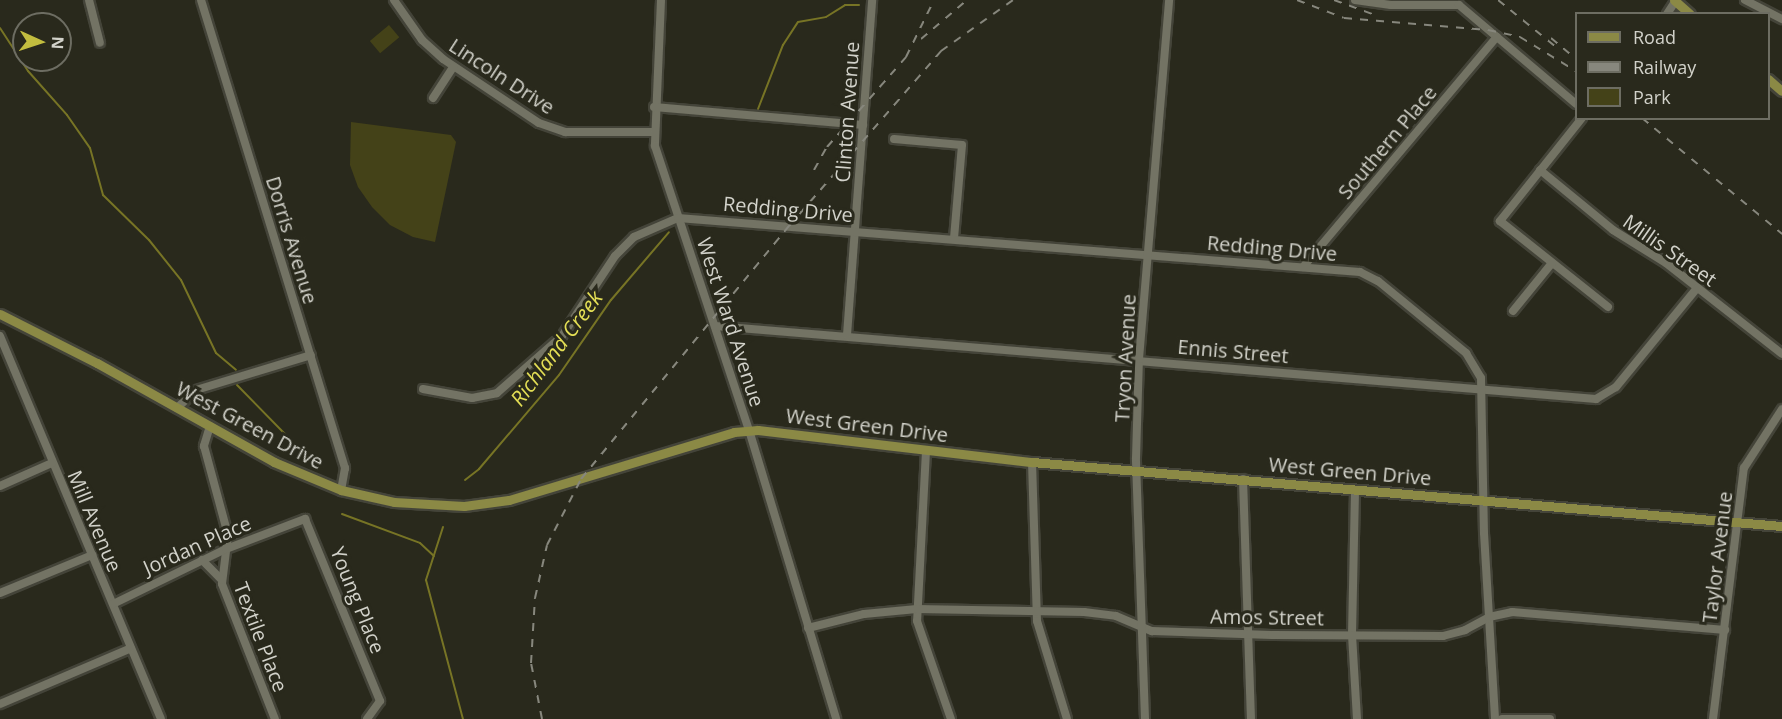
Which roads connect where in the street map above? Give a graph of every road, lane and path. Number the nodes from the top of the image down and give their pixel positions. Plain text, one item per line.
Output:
1 (89, 0) edge
2 (201, 0) edge
3 (394, 0) edge
4 (661, 0) edge
5 (872, 0) edge
6 (1169, 0) edge
7 (1355, 0) edge
8 (1675, 0) edge
9 (1745, 0) edge
10 (1688, 12) edge
11 (1768, 12) edge
12 (1497, 37) junction
13 (100, 43) dead end
14 (453, 67) junction
15 (1770, 81) edge
16 (1782, 90) edge
17 (433, 98) dead end
18 (1575, 103) edge
19 (654, 107) junction
20 (1580, 120) edge
21 (863, 124) junction
22 (653, 132) junction
23 (894, 139) dead end
24 (1540, 170) junction
25 (678, 218) junction
26 (855, 231) junction
27 (954, 239) junction
28 (1148, 254) junction
29 (1552, 263) junction
30 (1303, 267) junction
31 (1697, 288) junction
32 (1608, 307) dead end
33 (1513, 311) dead end
34 (0, 314) edge
35 (715, 326) junction
36 (847, 335) junction
37 (0, 336) edge
38 (1782, 354) edge
39 (311, 355) junction
40 (1139, 359) junction
41 (1482, 388) junction
42 (423, 389) dead end
43 (177, 408) junction
44 (1782, 409) edge
45 (210, 426) junction
46 (749, 430) junction
47 (926, 451) junction
48 (1032, 462) junction
49 (52, 463) junction
50 (1137, 471) junction
51 (1243, 478) junction
52 (0, 486) edge
53 (341, 490) junction
54 (1355, 491) junction
55 (1484, 500) junction
56 (296, 519) joint
57 (1738, 524) junction
58 (1782, 526) edge
59 (226, 549) junction
60 (92, 555) junction
61 (202, 560) junction
62 (222, 581) junction
63 (0, 593) edge
64 (113, 604) junction
65 (917, 609) junction
66 (1039, 612) junction
67 (1489, 617) junction
68 (1144, 626) junction
69 (808, 628) junction
70 (1725, 630) junction
71 (1250, 634) junction
72 (1352, 635) junction
73 (131, 648) junction
74 (0, 704) edge
75 (161, 719) edge
76 (275, 719) edge
77 (367, 719) edge
78 (836, 719) edge
79 (951, 719) edge
80 (1067, 719) edge
81 (1145, 719) edge
82 (1251, 719) edge
83 (1357, 719) edge
84 (1495, 719) edge
85 (1502, 719) edge
86 (1550, 719) edge
87 (1713, 719) edge

1 - 13 street
2 - 39 street, Dorris Avenue
3 - 14 street, Lincoln Drive
4 - 19 street, West Ward Avenue
5 - 21 street, Clinton Avenue
6 - 28 street, Tryon Avenue
7 - 12 street
8 - 10 main road
9 - 11 street
12 - 18 street
12 - 30 street, Southern Place
14 - 17 street
14 - 22 street, Lincoln Drive
15 - 16 main road
19 - 21 street
19 - 22 street, West Ward Avenue
20 - 24 street
21 - 26 street, Clinton Avenue
22 - 25 street, West Ward Avenue
23 - 27 street
24 - 29 street
24 - 31 street, Millis Street
25 - 26 street, Redding Drive
25 - 35 street, West Ward Avenue
25 - 42 street
26 - 27 street, Redding Drive
26 - 36 street, Clinton Avenue
27 - 28 street, Redding Drive
28 - 30 street, Redding Drive
28 - 40 street, Tryon Avenue
29 - 32 street
29 - 33 street
30 - 41 street, Redding Drive
31 - 38 street, Millis Street
31 - 41 street, Ennis Street
34 - 43 main road, West Green Drive
35 - 36 street, Ennis Street
35 - 46 street, West Ward Avenue
36 - 40 street, Ennis Street
37 - 49 street, Mill Avenue
39 - 43 street
39 - 53 street, Dorris Avenue
40 - 41 street, Ennis Street
40 - 50 street, Tryon Avenue
41 - 55 street, Redding Drive
43 - 45 main road, West Green Drive
44 - 57 street, Taylor Avenue
45 - 53 main road, West Green Drive
45 - 59 street, Textile Place
46 - 47 main road, West Green Drive
46 - 53 main road, West Green Drive
46 - 69 street, West Ward Avenue
47 - 48 main road, West Green Drive
47 - 65 street
48 - 50 main road, West Green Drive
48 - 66 street
49 - 52 street
49 - 60 street, Mill Avenue
50 - 51 main road, West Green Drive
50 - 68 street, Tryon Avenue
51 - 54 main road, West Green Drive
51 - 71 street
54 - 55 main road, West Green Drive
54 - 72 street
55 - 57 main road, West Green Drive
55 - 67 street, Redding Drive
56 - 59 street, Jordan Place
56 - 77 street, Young Place
57 - 58 main road, West Green Drive
57 - 70 street, Taylor Avenue
59 - 61 street, Jordan Place
59 - 62 street, Textile Place
60 - 63 street
60 - 64 street, Mill Avenue
61 - 62 street
61 - 64 street, Jordan Place
62 - 76 street, Textile Place
64 - 73 street, Mill Avenue
65 - 66 street, Amos Street
65 - 69 street, Amos Street
65 - 79 street
66 - 68 street, Amos Street
66 - 80 street
67 - 70 street, Amos Street
67 - 72 street, Amos Street
67 - 84 street, Redding Drive
68 - 71 street, Amos Street
68 - 81 street, Tryon Avenue
69 - 78 street, West Ward Avenue
70 - 87 street, Taylor Avenue
71 - 72 street, Amos Street
71 - 82 street
72 - 83 street
73 - 74 street
73 - 75 street, Mill Avenue
85 - 86 street

